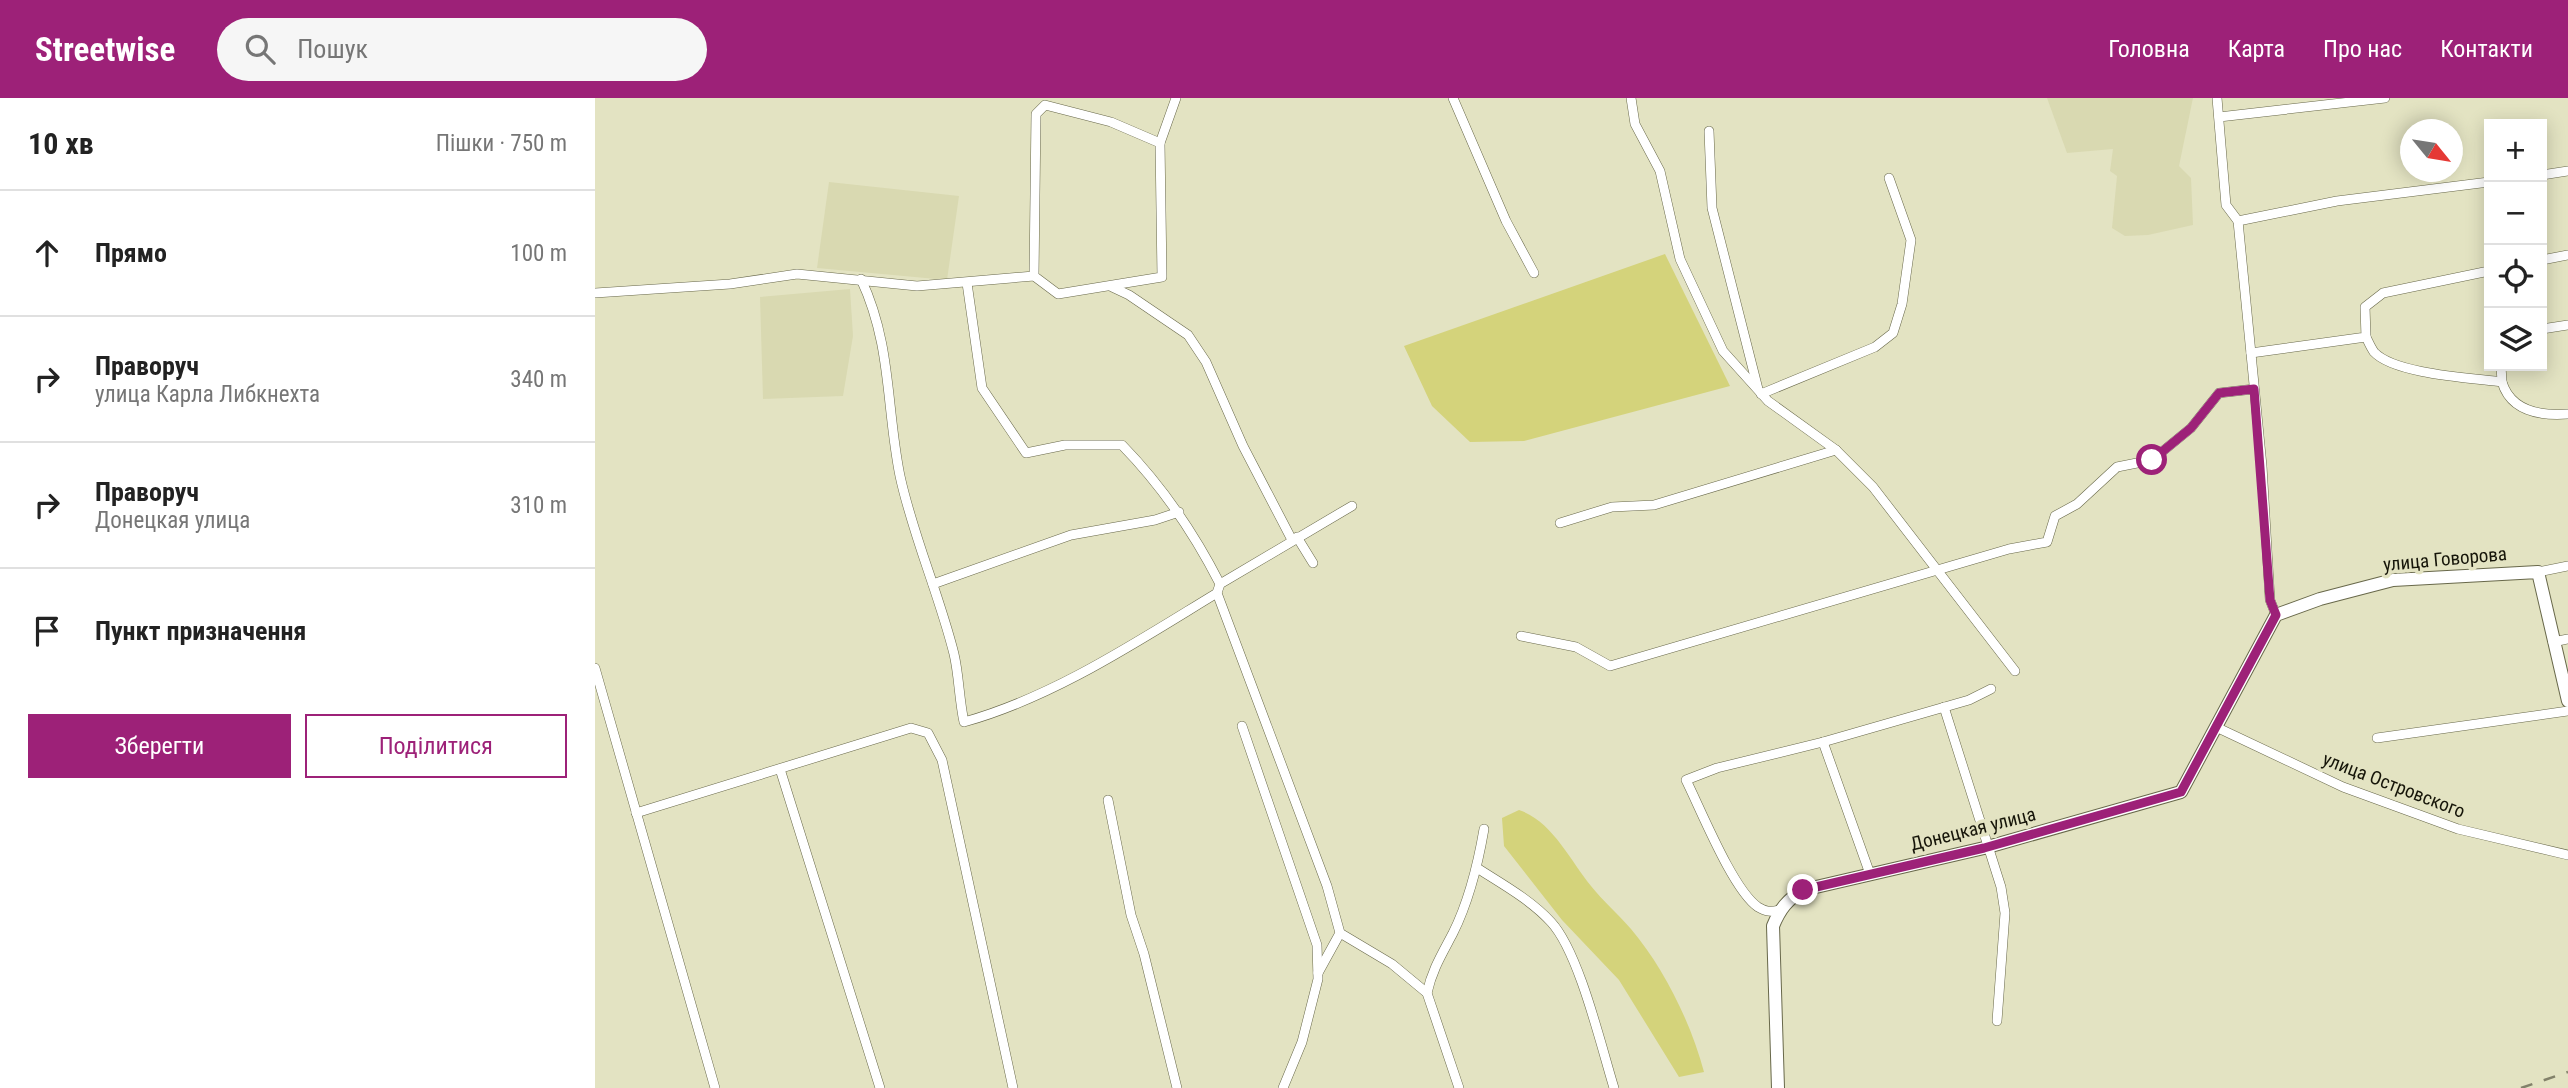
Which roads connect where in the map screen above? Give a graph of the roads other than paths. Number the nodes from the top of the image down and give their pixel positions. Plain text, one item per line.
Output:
1 (1176, 98) edge
2 (1453, 98) edge
3 (1631, 98) edge
4 (2217, 98) edge
5 (2385, 98) edge
6 (2219, 117) junction
7 (1709, 131) dead end
8 (1160, 144) junction
9 (2568, 171) edge
10 (2547, 174) edge
11 (1889, 178) dead end
12 (2484, 182) edge
13 (2238, 221) junction
14 (2568, 255) edge
15 (2547, 259) edge
16 (2484, 272) edge
17 (1534, 274) dead end
18 (1034, 276) junction
19 (862, 279) junction
20 (967, 284) junction
21 (1110, 286) junction
22 (595, 293) edge
23 (2568, 325) edge
24 (2547, 327) edge
25 (2366, 337) junction
26 (2251, 353) junction
27 (2501, 371) edge
28 (2502, 382) junction
29 (2254, 389) junction
30 (1760, 392) junction
31 (2568, 414) edge
32 (1836, 450) junction
33 (1352, 506) dead end
34 (1179, 512) junction
35 (1560, 523) dead end
36 (1295, 538) junction
37 (1313, 563) dead end
38 (2568, 566) edge
39 (1937, 569) junction
40 (2538, 572) junction
41 (933, 584) junction
42 (1218, 589) junction
43 (2276, 615) junction
44 (1521, 636) dead end
45 (2568, 639) edge
46 (2553, 642) junction
47 (595, 668) edge
48 (2015, 671) dead end
49 (1991, 690) dead end
50 (2568, 701) edge
51 (1944, 707) junction
52 (2568, 711) edge
53 (1243, 726) dead end
54 (2216, 727) junction
55 (2377, 738) dead end
56 (1823, 742) junction
57 (780, 769) junction
58 (1108, 800) dead end
59 (636, 813) junction
60 (1484, 829) dead end
61 (1986, 847) junction
62 (2568, 855) edge
63 (1477, 868) junction
64 (1870, 874) junction
65 (1779, 911) junction
66 (1340, 933) junction
67 (1318, 972) junction
68 (1427, 993) junction
69 (1997, 1021) dead end
70 (716, 1088) edge
71 (880, 1088) edge
72 (1013, 1088) edge
73 (1177, 1088) edge
74 (1283, 1088) edge
75 (1459, 1088) edge
76 (1615, 1088) edge
77 (1778, 1088) edge

1 - 8 street
2 - 17 street
3 - 30 street
4 - 6 street
5 - 6 street
6 - 13 street
7 - 30 street
8 - 18 street
8 - 21 street
9 - 10 street
11 - 30 street
12 - 13 street
13 - 26 street
14 - 15 street
16 - 25 street
18 - 20 street
18 - 21 street
19 - 20 street
19 - 22 street
19 - 41 street
20 - 34 street
21 - 36 street
23 - 24 street
25 - 26 street
25 - 28 street
26 - 29 street
27 - 28 street
28 - 31 street
29 - 39 street
29 - 43 street
30 - 32 street
32 - 35 street
32 - 39 street
33 - 36 street
34 - 41 street
34 - 42 street
36 - 37 street
36 - 42 street
38 - 40 street, улица Говорова
39 - 44 street
39 - 48 street
40 - 43 street, улица Говорова
40 - 46 street
41 - 42 street
42 - 66 street
43 - 54 street
45 - 46 street
46 - 50 street
47 - 59 street
49 - 51 street
51 - 56 street
51 - 61 street
52 - 55 street
53 - 67 street
54 - 61 street, Донецкая улица
54 - 62 street, улица Островского
56 - 64 street
56 - 65 street
57 - 59 street
57 - 71 street
57 - 72 street
58 - 73 street
59 - 70 street
60 - 63 street
61 - 64 street, Донецкая улица
61 - 69 street
63 - 68 street
63 - 76 street
64 - 65 street, Донецкая улица
65 - 77 street
66 - 67 street
66 - 68 street
67 - 74 street
68 - 75 street

